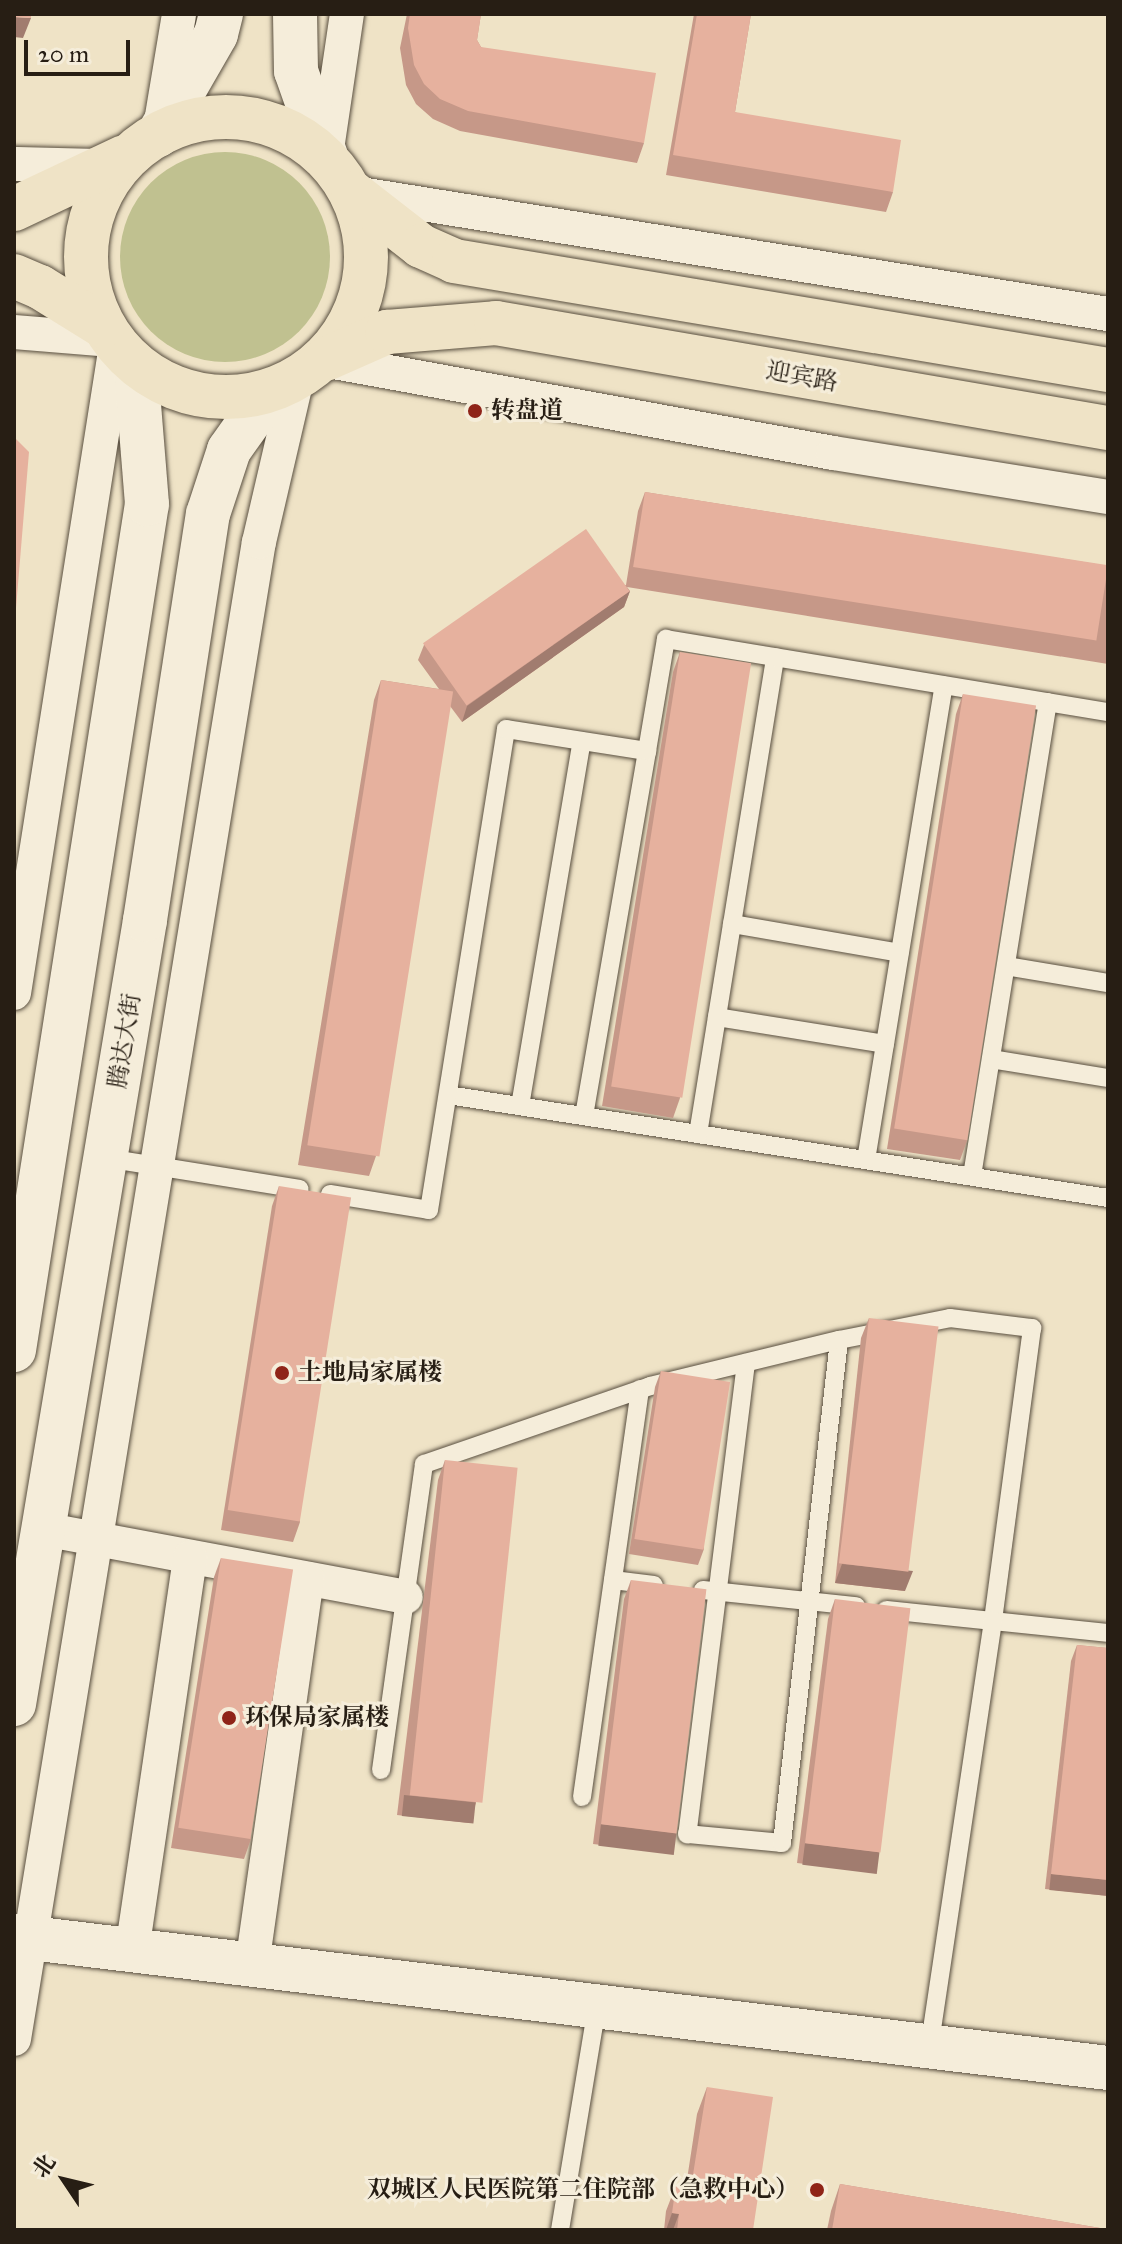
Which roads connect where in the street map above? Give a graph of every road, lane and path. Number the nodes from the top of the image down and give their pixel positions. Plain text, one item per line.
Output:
1 (179, 14) edge
2 (221, 14) edge
3 (295, 14) edge
4 (347, 14) edge
5 (131, 151) junction
6 (326, 156) junction
7 (14, 164) edge
8 (353, 193) junction
9 (14, 209) edge
10 (14, 276) edge
11 (1108, 314) edge
12 (14, 332) edge
13 (117, 344) junction
14 (1108, 370) edge
15 (297, 377) junction
16 (1108, 428) edge
17 (1108, 497) edge
18 (775, 657) junction
19 (944, 685) junction
20 (1048, 702) junction
21 (1108, 712) edge
22 (582, 741) junction
23 (647, 751) junction
24 (732, 924) junction
25 (900, 953) junction
26 (1006, 966) junction
27 (1108, 983) edge
28 (14, 993) edge
29 (717, 1017) junction
30 (885, 1044) junction
31 (991, 1059) junction
32 (1108, 1078) edge
33 (448, 1095) junction
34 (520, 1106) junction
35 (584, 1116) junction
36 (698, 1134) junction
37 (106, 1158) junction
38 (866, 1160) junction
39 (157, 1166) junction
40 (972, 1176) junction
41 (1108, 1198) edge
42 (839, 1340) junction
43 (14, 1350) edge
44 (746, 1363) junction
45 (640, 1389) junction
46 (43, 1529) junction
47 (96, 1540) junction
48 (190, 1557) junction
49 (307, 1579) junction
50 (613, 1580) junction
51 (715, 1592) junction
52 (406, 1597) junction
53 (811, 1602) junction
54 (993, 1621) junction
55 (1108, 1633) edge
56 (14, 1704) edge
57 (381, 1770) dead end
58 (582, 1797) dead end
59 (22, 1937) edge
60 (132, 1951) junction
61 (252, 1965) junction
62 (597, 2006) junction
63 (14, 2039) edge
64 (929, 2047) junction
65 (1108, 2068) edge
66 (560, 2230) edge

1 - 5 street
2 - 5 main road
3 - 6 main road
4 - 6 street
5 - 6 main road
5 - 7 street
5 - 9 main road
5 - 13 main road
6 - 8 main road
8 - 11 street
8 - 14 main road
8 - 15 main road
10 - 13 main road
12 - 13 street
13 - 15 main road
13 - 28 street
13 - 43 main road
15 - 16 main road, 迎宾路
15 - 17 street
15 - 37 main road, 腾达大街
15 - 39 street
18 - 19 lane
18 - 23 lane
18 - 24 lane
19 - 20 lane
19 - 25 lane
20 - 21 lane
20 - 26 lane
22 - 23 lane
22 - 33 lane
22 - 34 lane
23 - 35 lane
24 - 25 lane
24 - 29 lane
25 - 30 lane
26 - 27 lane
26 - 31 lane
29 - 30 lane
29 - 36 lane
30 - 38 lane
31 - 32 lane
31 - 40 lane
33 - 34 lane
33 - 39 lane
34 - 35 lane
35 - 36 lane
36 - 38 lane
37 - 39 lane
37 - 46 main road, 腾达大街
38 - 40 lane
39 - 47 street
40 - 41 lane
42 - 44 lane
42 - 53 lane
42 - 54 lane
44 - 45 lane
44 - 51 lane
45 - 50 lane
45 - 52 lane
46 - 47 street
46 - 56 main road, 腾达大街
47 - 48 street
47 - 59 street
48 - 49 street
48 - 60 street
49 - 52 street
49 - 61 street
50 - 51 lane
50 - 58 lane
51 - 53 lane
51 - 53 lane
52 - 57 lane
53 - 54 lane
54 - 55 lane
54 - 64 lane
59 - 60 main road
59 - 63 street
60 - 61 main road
61 - 62 main road
62 - 64 main road
62 - 66 lane
64 - 65 main road

